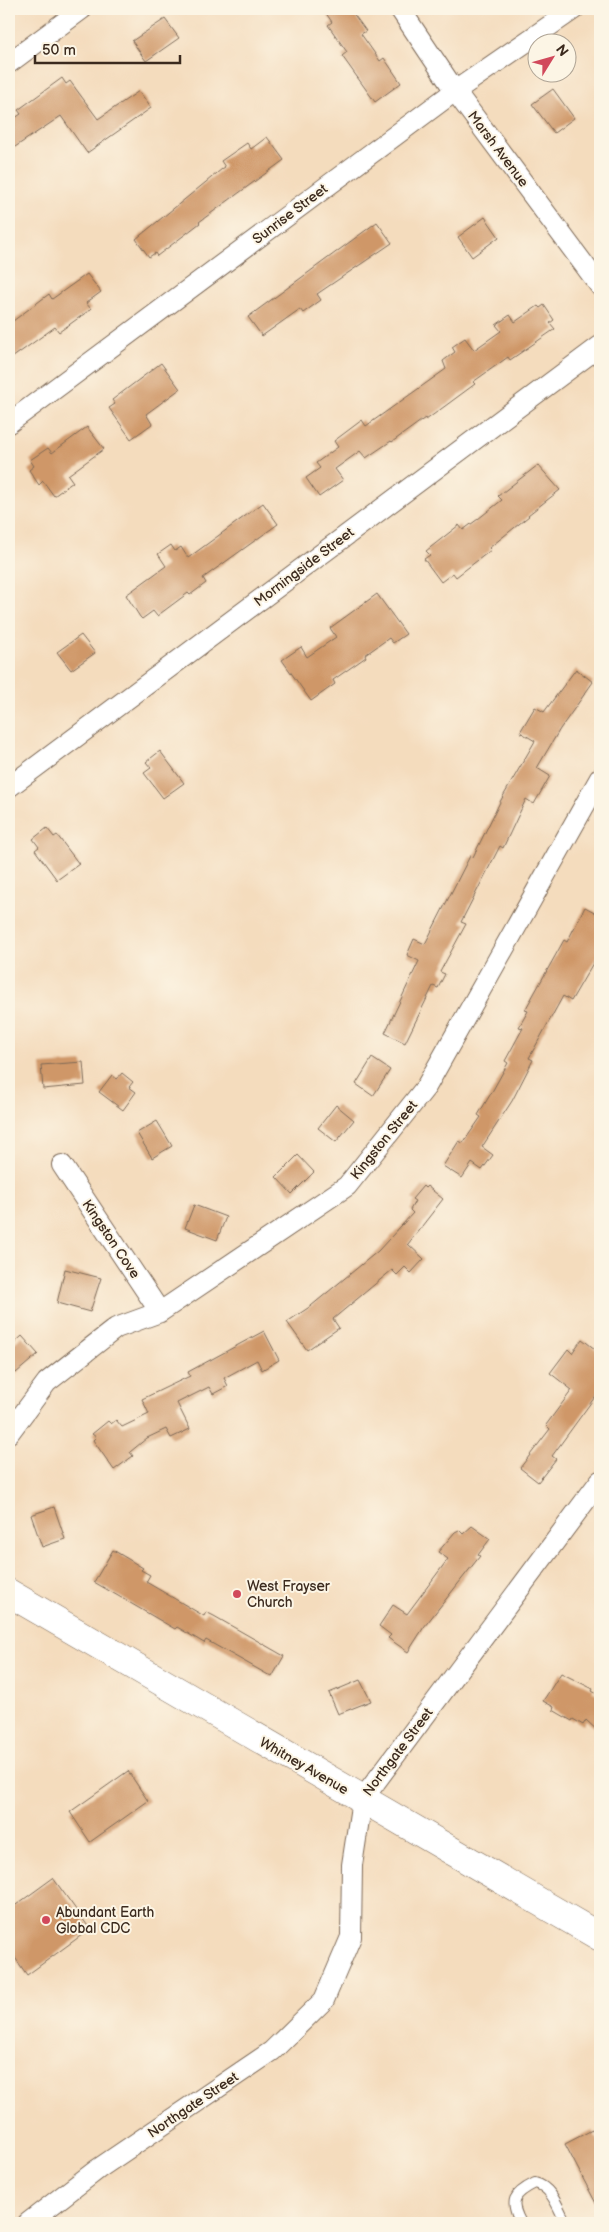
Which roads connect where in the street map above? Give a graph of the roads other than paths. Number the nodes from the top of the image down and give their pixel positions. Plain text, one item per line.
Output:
1 (82, 9) edge
2 (400, 9) edge
3 (574, 9) edge
4 (9, 63) edge
5 (455, 91) junction
6 (600, 286) edge
7 (600, 346) edge
8 (9, 423) edge
9 (600, 778) edge
10 (9, 787) edge
11 (62, 1165) dead end
12 (160, 1312) junction
13 (9, 1433) edge
14 (600, 1481) edge
15 (9, 1593) edge
16 (362, 1800) junction
17 (600, 1937) edge
18 (28, 2223) edge
19 (521, 2223) edge
20 (566, 2223) edge

1 - 4 street
2 - 5 street, Marsh Avenue
3 - 5 street, Sunrise Street
5 - 6 street, Marsh Avenue
5 - 8 street, Sunrise Street
7 - 10 street, Morningside Street
9 - 12 street, Kingston Street
11 - 12 street, Kingston Cove
12 - 13 street, Kingston Street
14 - 16 street, Northgate Street
15 - 16 main road, Whitney Avenue
16 - 17 main road, Whitney Avenue
16 - 18 street, Northgate Street
19 - 20 lane

